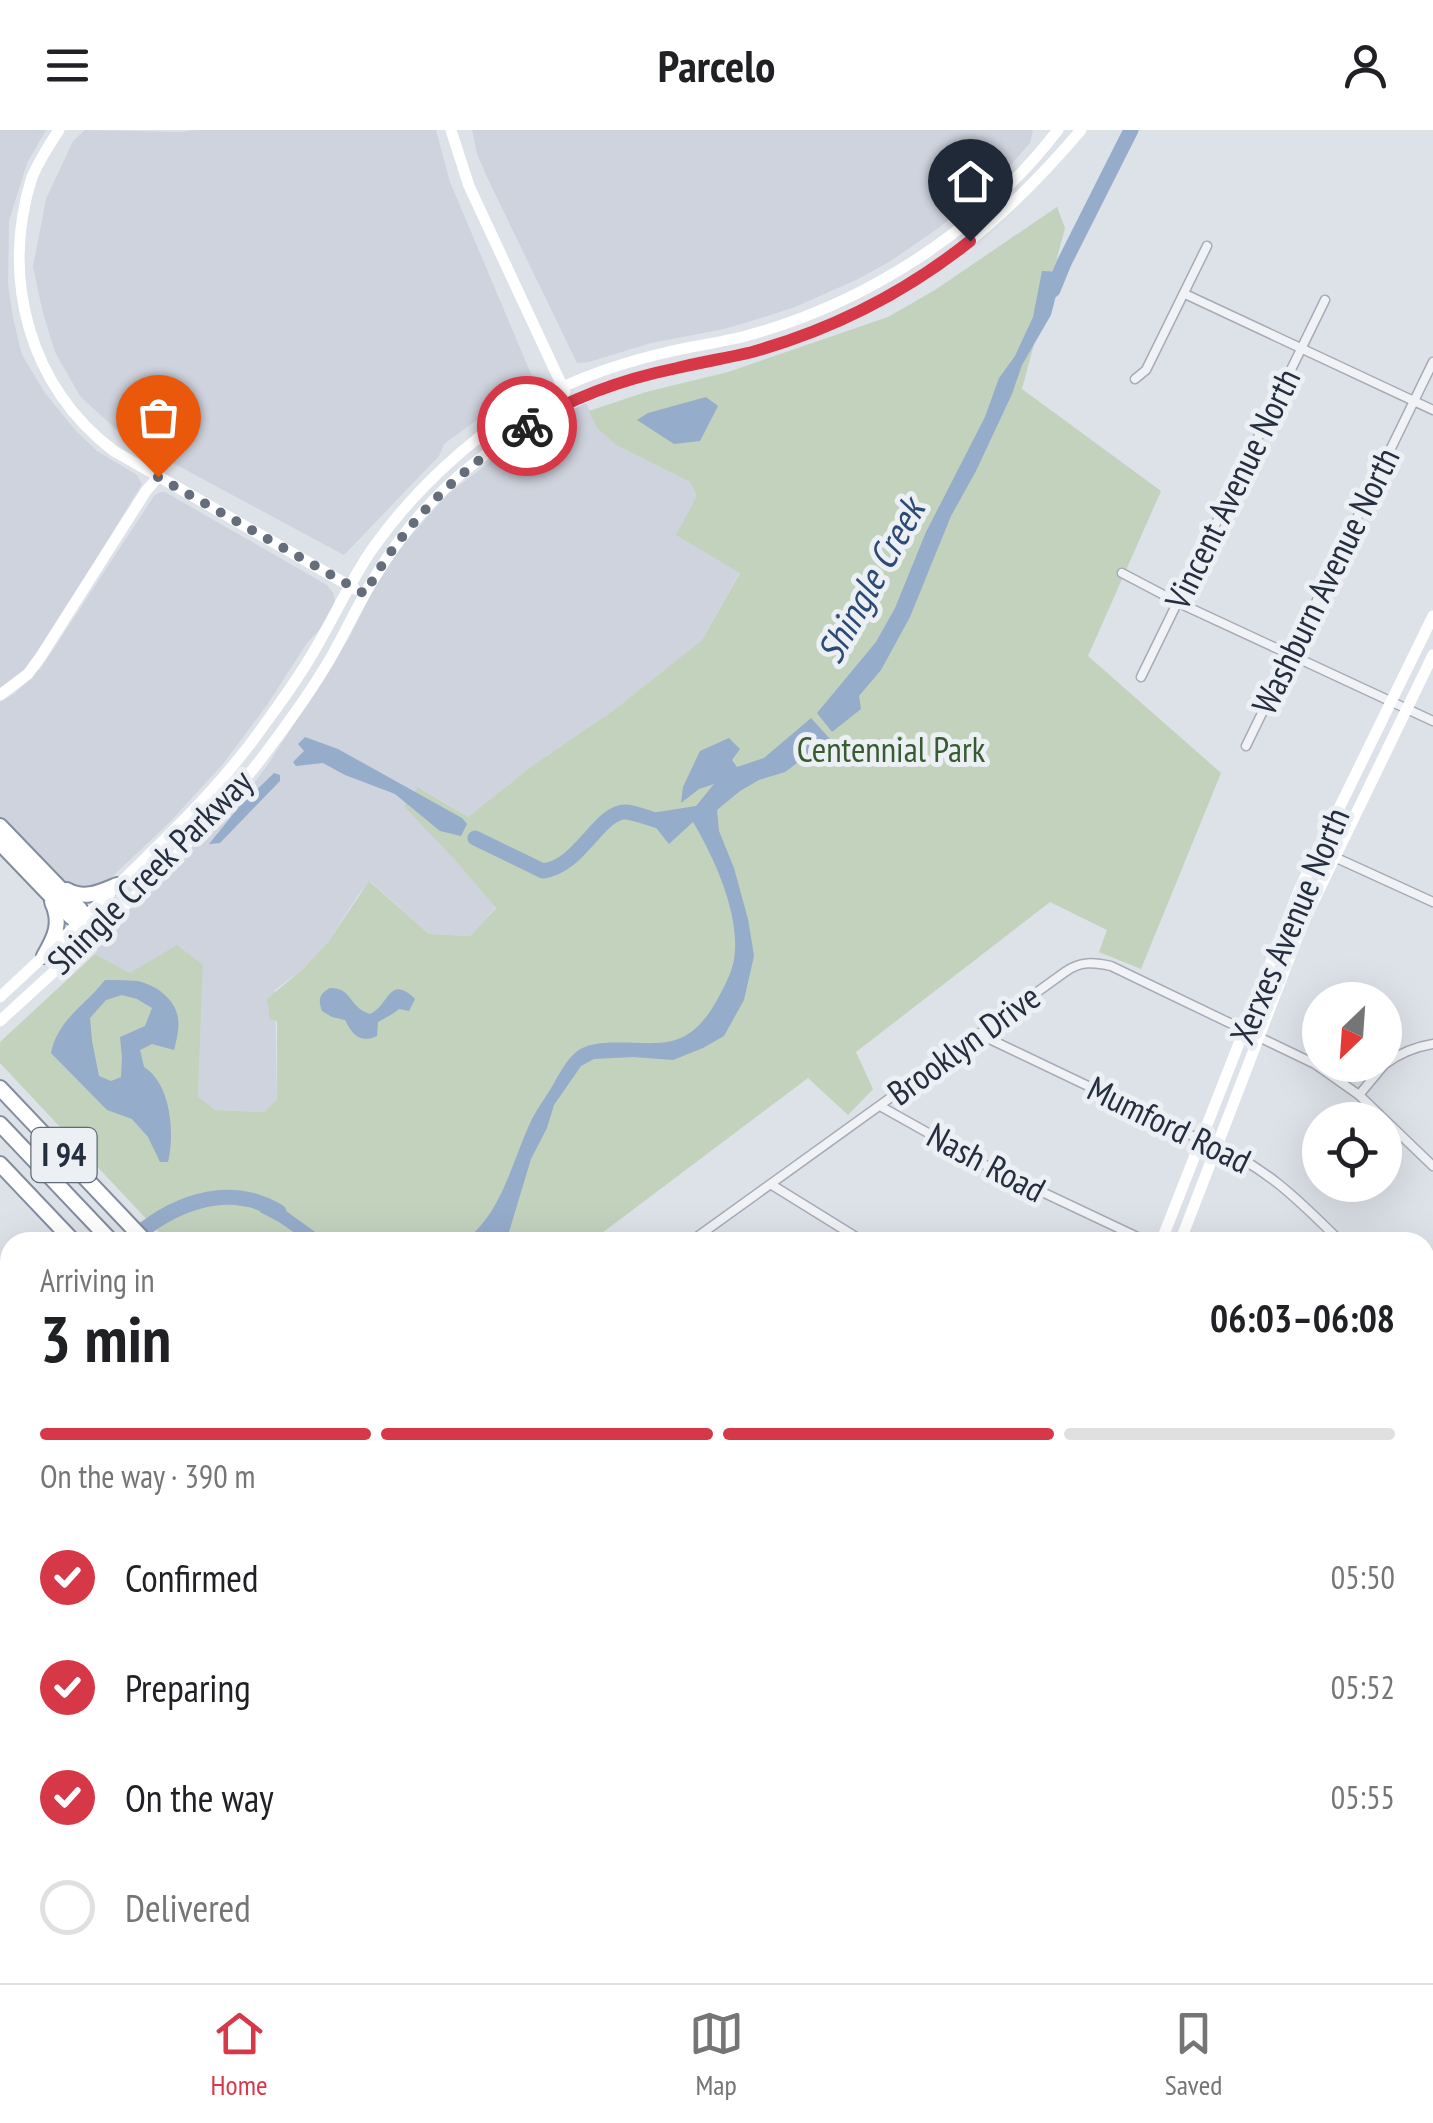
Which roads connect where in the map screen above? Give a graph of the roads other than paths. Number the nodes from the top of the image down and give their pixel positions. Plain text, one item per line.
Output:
1 (58, 130) edge
2 (452, 130) edge
3 (1058, 130) edge
4 (1081, 130) edge
5 (1207, 246) dead end
6 (1185, 294) junction
7 (1325, 300) dead end
8 (1301, 347) junction
9 (1433, 362) edge
10 (1135, 379) dead end
11 (564, 388) junction
12 (1413, 400) junction
13 (569, 403) junction
14 (1433, 410) edge
15 (158, 477) junction
16 (1122, 574) dead end
17 (350, 586) junction
18 (365, 594) junction
19 (1179, 603) junction
20 (1433, 616) edge
21 (1290, 653) junction
22 (1433, 655) edge
23 (1141, 678) dead end
24 (0, 695) edge
25 (1390, 703) junction
26 (1406, 709) junction
27 (1433, 721) edge
28 (1246, 746) dead end
29 (0, 826) edge
30 (0, 843) edge
31 (1319, 850) junction
32 (1334, 857) junction
33 (48, 873) junction
34 (31, 874) junction
35 (118, 886) junction
36 (1433, 902) edge
37 (82, 920) junction
38 (94, 934) junction
39 (44, 956) junction
40 (0, 996) edge
41 (0, 1021) edge
42 (1244, 1030) junction
43 (979, 1034) junction
44 (1259, 1036) junction
45 (1433, 1044) edge
46 (1402, 1053) edge
47 (1369, 1082) edge
48 (0, 1088) edge
49 (1359, 1095) junction
50 (880, 1106) junction
51 (0, 1124) edge
52 (1201, 1140) junction
53 (1216, 1146) junction
54 (0, 1164) edge
55 (1433, 1166) edge
56 (772, 1185) junction
57 (65, 1232) edge
58 (102, 1232) edge
59 (137, 1232) edge
60 (704, 1232) edge
61 (848, 1232) edge
62 (1127, 1232) edge
63 (1166, 1232) edge
64 (1184, 1232) edge
65 (1331, 1232) edge

1 - 15 street
2 - 11 street
3 - 11 street, Shingle Creek Parkway
4 - 13 street, Shingle Creek Parkway
5 - 6 street
6 - 8 street
6 - 10 street
7 - 8 street, Vincent Avenue North
8 - 12 street
8 - 19 street, Vincent Avenue North
9 - 12 street, Washburn Avenue North
11 - 13 street
11 - 17 street, Shingle Creek Parkway
12 - 14 street
12 - 21 street, Washburn Avenue North
13 - 18 street, Shingle Creek Parkway
15 - 17 street
15 - 24 street
16 - 19 street
17 - 18 street
17 - 35 street, Shingle Creek Parkway
18 - 38 street, Shingle Creek Parkway
19 - 21 street
19 - 23 street, Vincent Avenue North
20 - 25 street, Xerxes Avenue North
21 - 25 street
21 - 28 street, Washburn Avenue North
22 - 26 street, Xerxes Avenue North
25 - 26 street
25 - 31 street, Xerxes Avenue North
26 - 27 street
26 - 32 street, Xerxes Avenue North
29 - 33 highway
30 - 34 highway
31 - 32 street
31 - 42 street, Xerxes Avenue North
32 - 36 street
32 - 44 street, Xerxes Avenue North
33 - 35 highway
33 - 37 highway
34 - 37 highway
34 - 39 highway
35 - 37 street, Shingle Creek Parkway
37 - 38 highway
37 - 39 street, Shingle Creek Parkway
38 - 41 street, Shingle Creek Parkway
39 - 40 street, Shingle Creek Parkway
42 - 43 street, Brooklyn Drive
42 - 44 street, Brooklyn Drive
42 - 52 street, Xerxes Avenue North
43 - 50 street, Brooklyn Drive
43 - 52 street, Mumford Road
44 - 49 street, Brooklyn Drive
44 - 53 street, Xerxes Avenue North
45 - 46 street
47 - 49 street
48 - 59 highway, I 94
49 - 55 street, Brooklyn Drive
50 - 56 street, Brooklyn Drive
50 - 62 street, Nash Road
51 - 58 highway
52 - 53 street, Mumford Road
52 - 63 street, Xerxes Avenue North
53 - 64 street, Xerxes Avenue North
53 - 65 street, Mumford Road
54 - 57 highway, I 94
56 - 60 street, Brooklyn Drive
56 - 61 street

